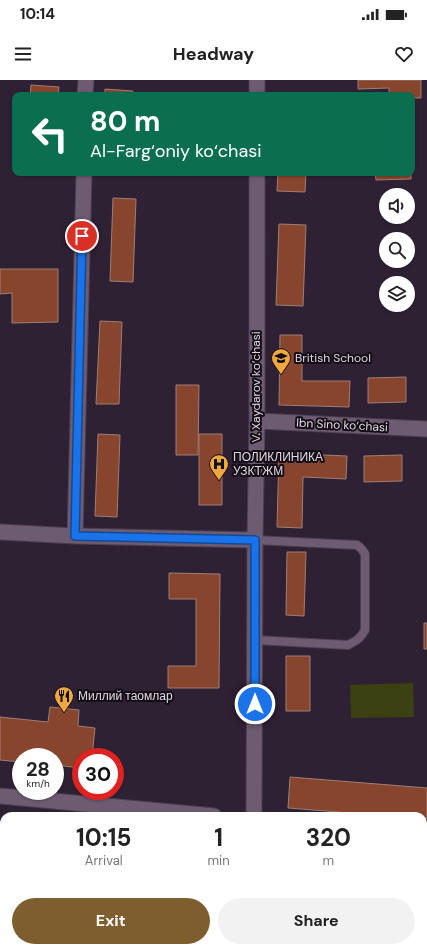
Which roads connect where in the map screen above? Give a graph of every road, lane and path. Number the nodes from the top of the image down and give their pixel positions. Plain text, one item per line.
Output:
1 (86, 80) edge
2 (257, 80) edge
3 (86, 92) edge
4 (257, 92) edge
5 (84, 176) edge
6 (257, 176) edge
7 (257, 421) junction
8 (427, 429) edge
9 (0, 532) edge
10 (75, 536) junction
11 (255, 540) junction
12 (255, 640) junction
13 (0, 796) edge
14 (171, 812) edge
15 (254, 812) edge

1 - 3 street
2 - 4 street
5 - 10 street
6 - 7 street, V. Xaydarov ko‘chasi
7 - 8 street, Ibn Sino ko‘chasi
7 - 11 street, V. Xaydarov ko‘chasi
9 - 10 street
10 - 11 street
11 - 12 street, V. Xaydarov ko‘chasi
11 - 12 lane
12 - 15 street, V. Xaydarov ko‘chasi
13 - 14 street

